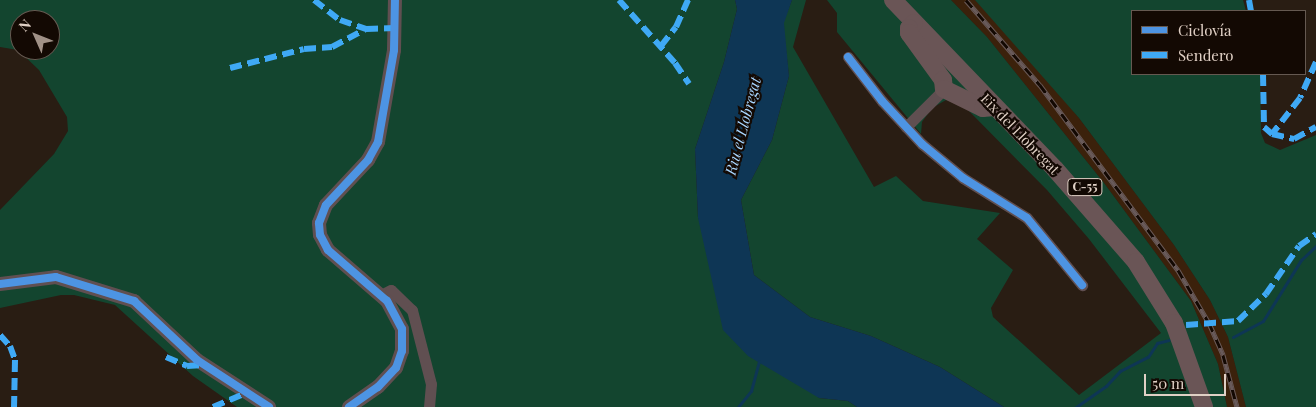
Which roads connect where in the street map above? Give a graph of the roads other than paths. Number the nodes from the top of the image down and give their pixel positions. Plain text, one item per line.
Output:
1 (395, 0) edge
2 (893, 0) edge
3 (906, 0) edge
4 (914, 23) junction
5 (848, 57) dead end
6 (944, 89) junction
7 (994, 108) junction
8 (906, 127) junction
9 (0, 284) edge
10 (1082, 285) dead end
11 (381, 294) junction
12 (269, 407) edge
13 (349, 407) edge
14 (428, 407) edge
15 (1204, 407) edge
16 (1215, 407) edge

1 - 11 street
2 - 4 highway, Eix del Llobregat / C-55
3 - 16 highway, Eix del Llobregat / C-55
4 - 6 highway
4 - 7 highway, Eix del Llobregat / C-55
5 - 8 street
6 - 7 highway
6 - 8 street
7 - 15 highway, Eix del Llobregat / C-55
8 - 10 street
9 - 12 street
11 - 13 street
11 - 14 street

